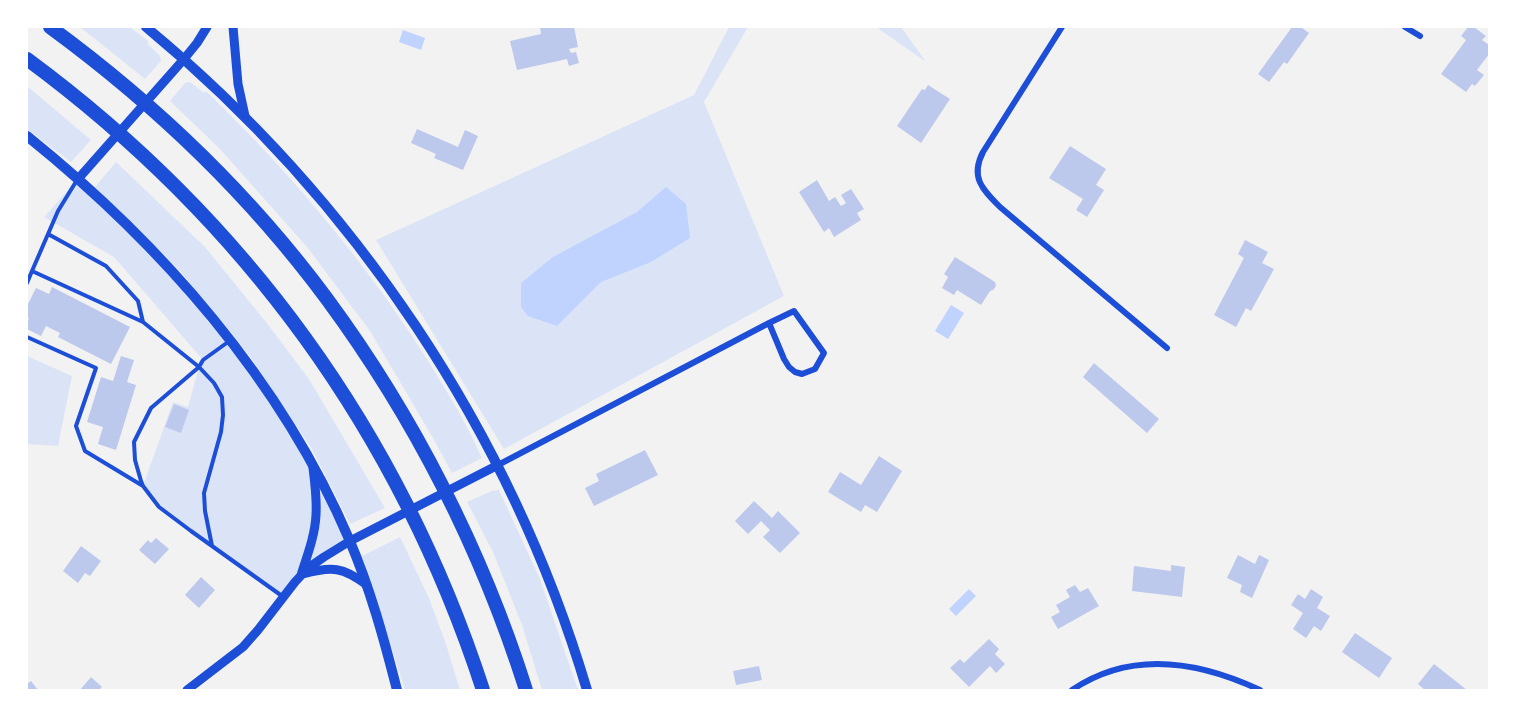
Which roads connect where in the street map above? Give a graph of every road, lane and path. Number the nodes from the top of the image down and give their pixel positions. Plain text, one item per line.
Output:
1 (50, 27) edge
2 (146, 27) edge
3 (207, 27) edge
4 (233, 27) edge
5 (1062, 27) edge
6 (1405, 27) edge
7 (1420, 36) dead end
8 (27, 59) edge
9 (184, 59) junction
10 (245, 116) junction
11 (27, 136) edge
12 (78, 179) junction
13 (48, 234) junction
14 (32, 270) junction
15 (27, 282) edge
16 (143, 322) junction
17 (770, 324) junction
18 (27, 337) edge
19 (230, 340) junction
20 (1167, 348) dead end
21 (199, 368) junction
22 (312, 463) junction
23 (498, 465) junction
24 (143, 486) junction
25 (350, 541) junction
26 (212, 546) junction
27 (301, 575) junction
28 (367, 585) junction
29 (283, 596) junction
30 (187, 690) edge
31 (397, 690) edge
32 (483, 690) edge
33 (526, 690) edge
34 (587, 690) edge
35 (1072, 690) edge
36 (1260, 690) edge

1 - 33 highway
2 - 9 main road
3 - 9 street
4 - 10 street
5 - 20 street
6 - 7 street
8 - 32 highway
9 - 10 main road
9 - 12 street
10 - 23 main road
11 - 12 main road
12 - 13 lane
12 - 19 main road
13 - 14 lane
13 - 16 lane
14 - 15 lane
14 - 16 lane
16 - 21 lane
17 - 17 street
17 - 23 street
18 - 24 lane
19 - 21 lane
19 - 22 main road
21 - 24 lane
21 - 26 lane
22 - 25 main road
22 - 27 street
23 - 25 street
23 - 34 main road
24 - 26 lane
25 - 27 street
25 - 28 main road
26 - 29 lane
27 - 28 street
27 - 29 street
28 - 31 main road
29 - 30 street
35 - 36 street

